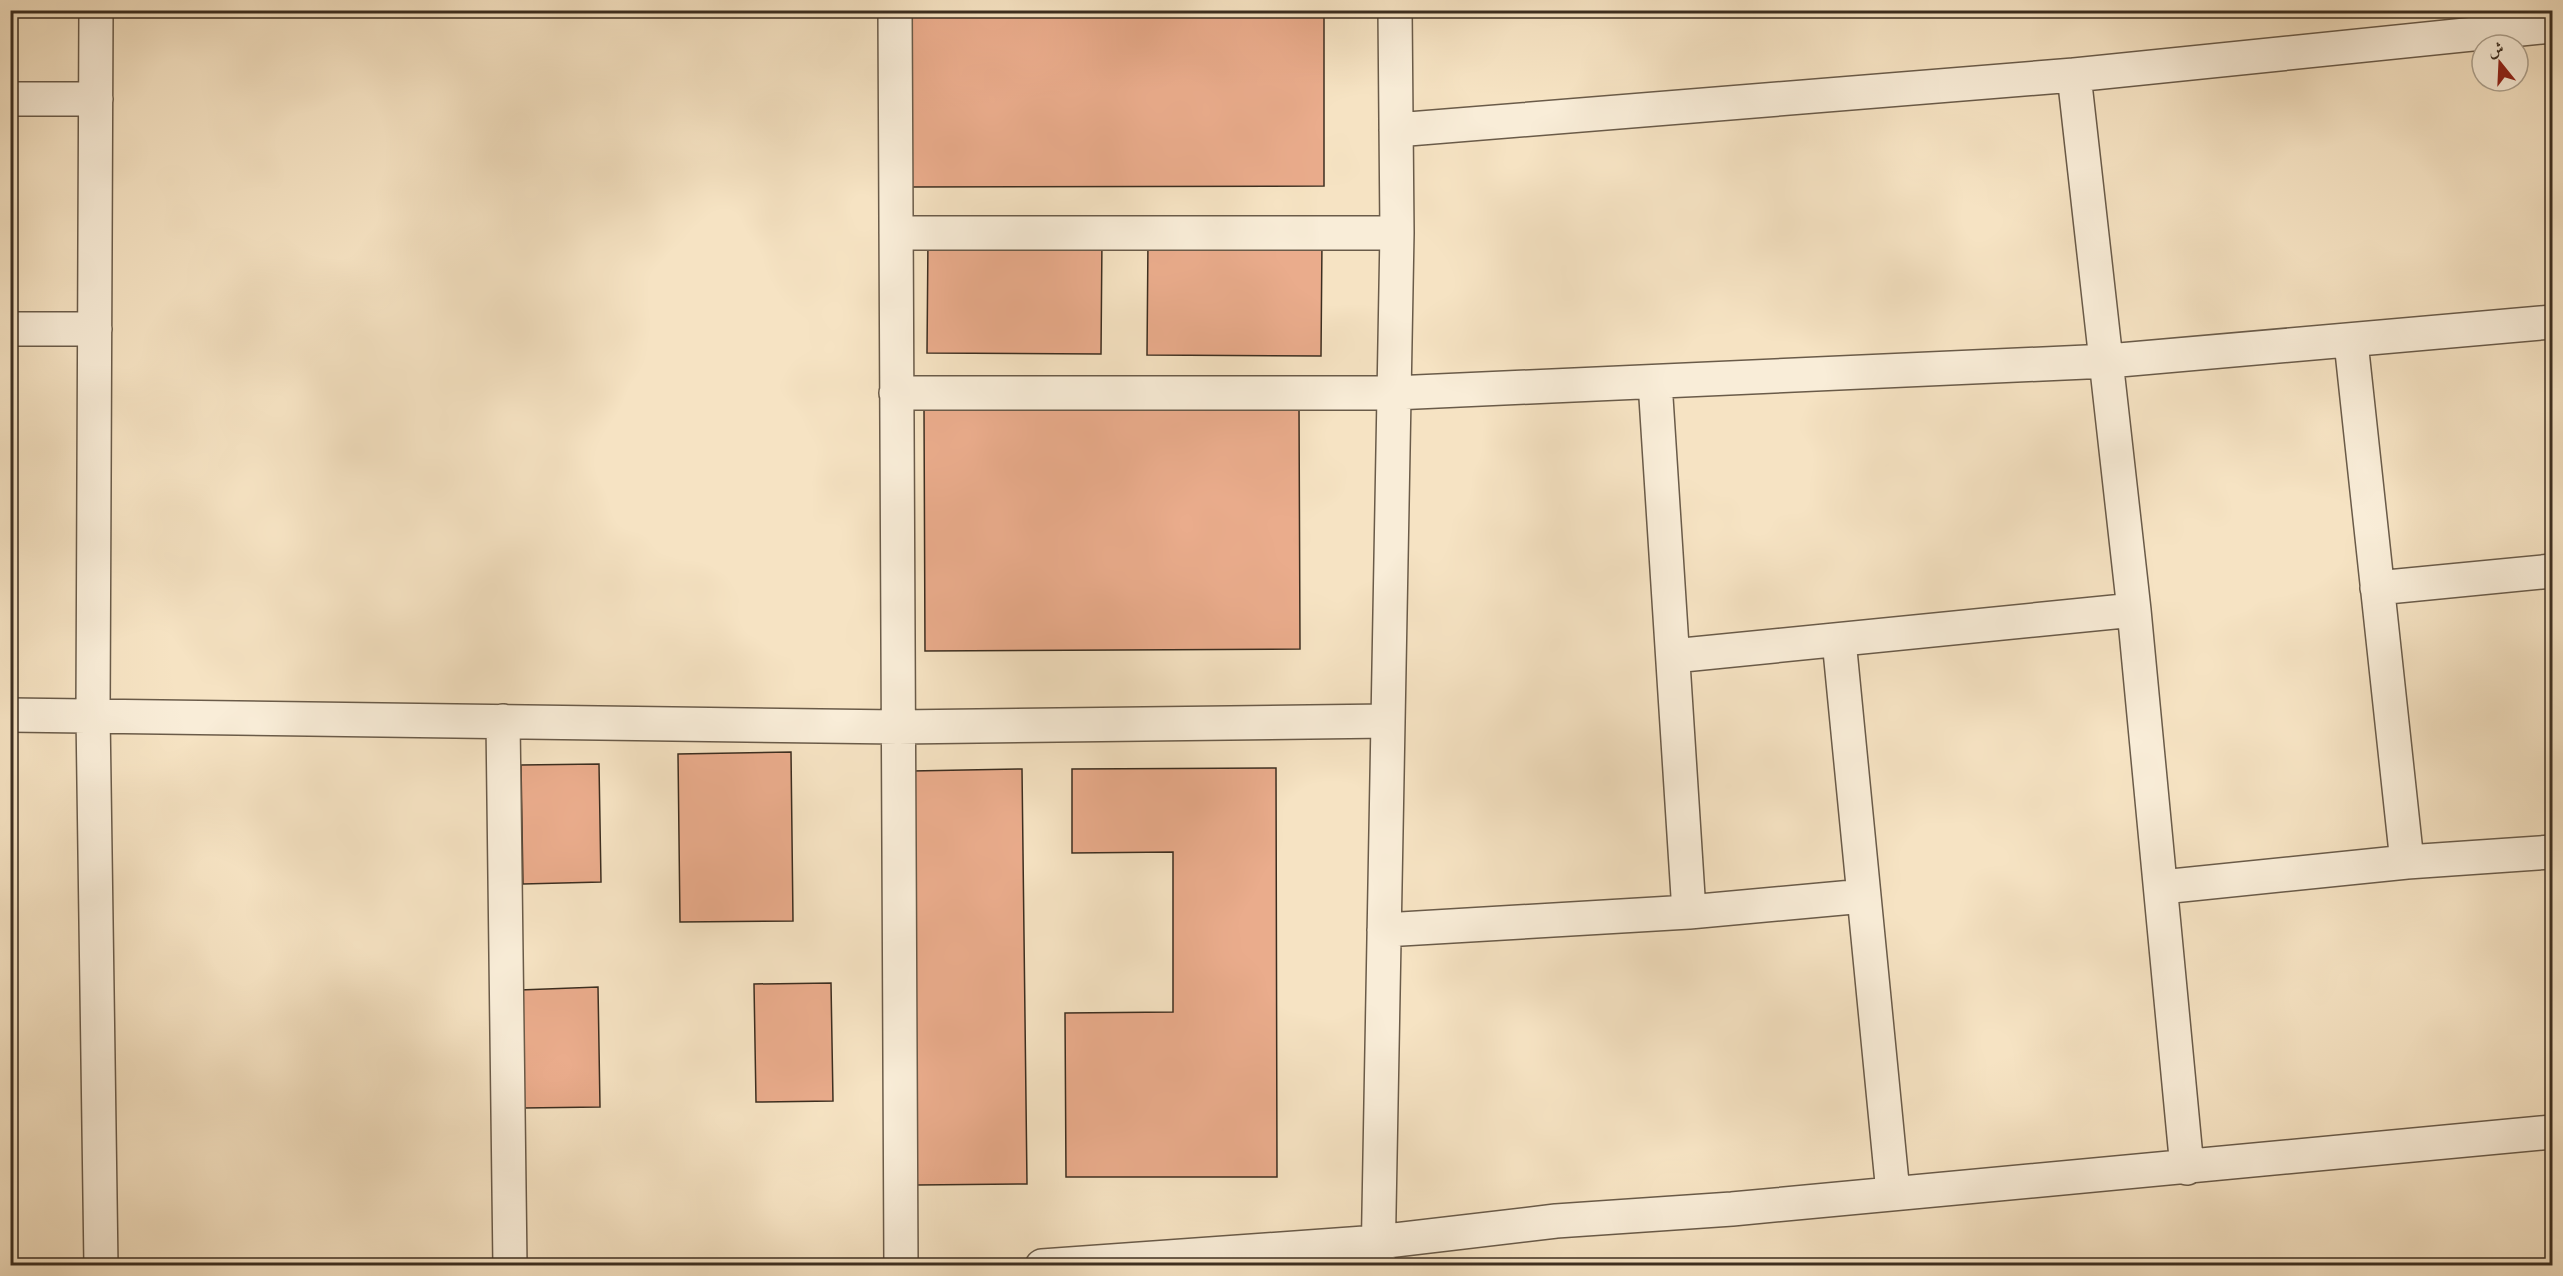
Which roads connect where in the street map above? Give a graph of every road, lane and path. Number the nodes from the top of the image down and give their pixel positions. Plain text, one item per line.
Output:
1 (96, 10) edge
2 (895, 10) edge
3 (1395, 10) edge
4 (2553, 26) edge
5 (2074, 75) junction
6 (10, 99) edge
7 (96, 99) junction
8 (1396, 130) junction
9 (896, 233) junction
10 (1397, 233) junction
11 (2553, 322) edge
12 (10, 329) edge
13 (94, 329) junction
14 (2351, 342) junction
15 (2108, 361) junction
16 (1655, 382) junction
17 (896, 393) junction
18 (1394, 393) junction
19 (2553, 571) edge
20 (2377, 588) junction
21 (2134, 610) junction
22 (1839, 640) junction
23 (1672, 656) junction
24 (93, 714) junction
25 (10, 715) edge
26 (502, 721) junction
27 (1388, 721) junction
28 (898, 727) junction
29 (2553, 852) edge
30 (2407, 862) junction
31 (2162, 887) junction
32 (1864, 896) junction
33 (1689, 912) junction
34 (1384, 930) junction
35 (2553, 1132) edge
36 (2187, 1168) junction
37 (1893, 1193) junction
38 (1378, 1254) edge
39 (101, 1266) edge
40 (510, 1266) edge
41 (901, 1266) edge
42 (1042, 1266) edge

1 - 7 street
2 - 9 street
3 - 8 street
4 - 5 street
5 - 8 street
5 - 15 street
6 - 7 street
7 - 13 street
8 - 10 street
9 - 10 street
9 - 17 street
10 - 18 street
11 - 14 street
12 - 13 street
13 - 24 street
14 - 15 street
14 - 20 street
15 - 16 street
15 - 21 street
16 - 18 street
16 - 23 street
17 - 18 street
17 - 28 street
18 - 27 street
19 - 20 street
20 - 30 street
21 - 22 street
21 - 31 street
22 - 23 street
22 - 32 street
23 - 33 street
24 - 25 street
24 - 26 street
24 - 39 street
26 - 28 street
26 - 40 street
27 - 28 street
27 - 34 street
28 - 41 street
29 - 30 street
30 - 31 street
31 - 36 street
32 - 33 street
32 - 37 street
33 - 34 street
34 - 38 street
35 - 36 street
36 - 37 street
37 - 38 street
38 - 42 street

